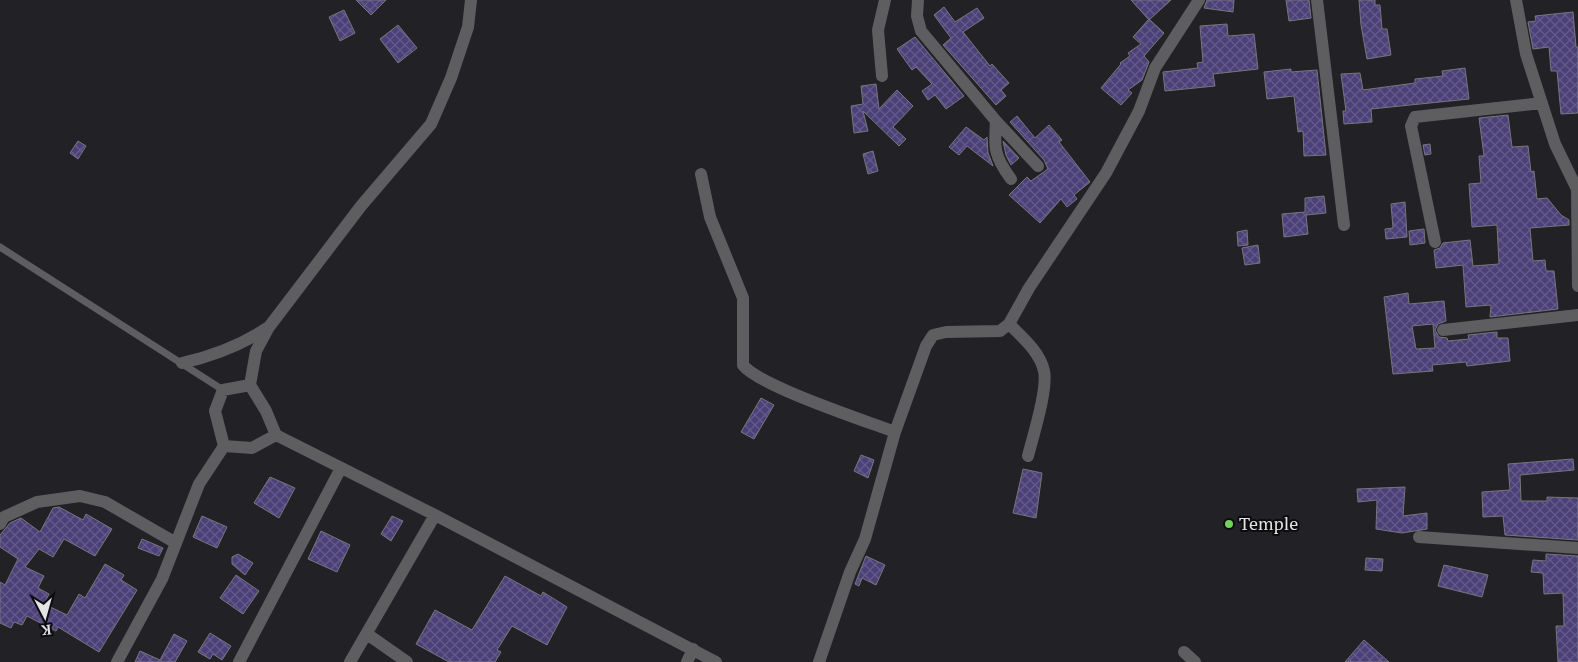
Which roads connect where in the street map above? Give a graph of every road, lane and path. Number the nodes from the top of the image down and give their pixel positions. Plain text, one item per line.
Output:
1 (471, 0) edge
2 (885, 0) edge
3 (918, 0) edge
4 (1198, 0) edge
5 (1317, 0) edge
6 (1516, 0) edge
7 (882, 76) dead end
8 (1542, 103) junction
9 (996, 121) junction
10 (1038, 166) dead end
11 (700, 174) dead end
12 (1011, 179) dead end
13 (1578, 189) edge
14 (1344, 225) dead end
15 (1435, 242) dead end
16 (0, 247) edge
17 (1578, 286) edge
18 (1578, 315) edge
19 (1010, 324) junction
20 (269, 327) junction
21 (1443, 330) dead end
22 (182, 363) junction
23 (250, 385) junction
24 (223, 390) junction
25 (895, 432) junction
26 (276, 435) junction
27 (224, 446) junction
28 (1028, 456) dead end
29 (341, 468) junction
30 (435, 515) junction
31 (0, 524) edge
32 (1419, 537) dead end
33 (176, 543) junction
34 (1578, 548) edge
35 (367, 634) junction
36 (693, 649) junction
37 (1184, 652) dead end
38 (118, 662) edge
39 (239, 662) edge
40 (350, 662) edge
41 (407, 662) edge
42 (687, 662) edge
43 (716, 662) edge
44 (819, 662) edge
45 (1195, 662) edge

1 - 20 street
2 - 7 street
3 - 9 street
4 - 19 street
5 - 14 street
6 - 8 street
8 - 13 street
8 - 15 street
9 - 10 street
9 - 12 street
11 - 25 street
13 - 17 street
16 - 22 lane
18 - 21 street
19 - 25 street
19 - 28 street
20 - 22 street
20 - 23 street
22 - 24 lane
23 - 24 street
23 - 26 street
24 - 27 street
25 - 44 street
26 - 27 street
26 - 29 street
27 - 33 street
29 - 30 street
29 - 39 street
30 - 35 street
30 - 36 street
31 - 33 street
32 - 34 street
33 - 38 street
35 - 40 street
35 - 41 street
36 - 42 street
36 - 43 street
37 - 45 street

